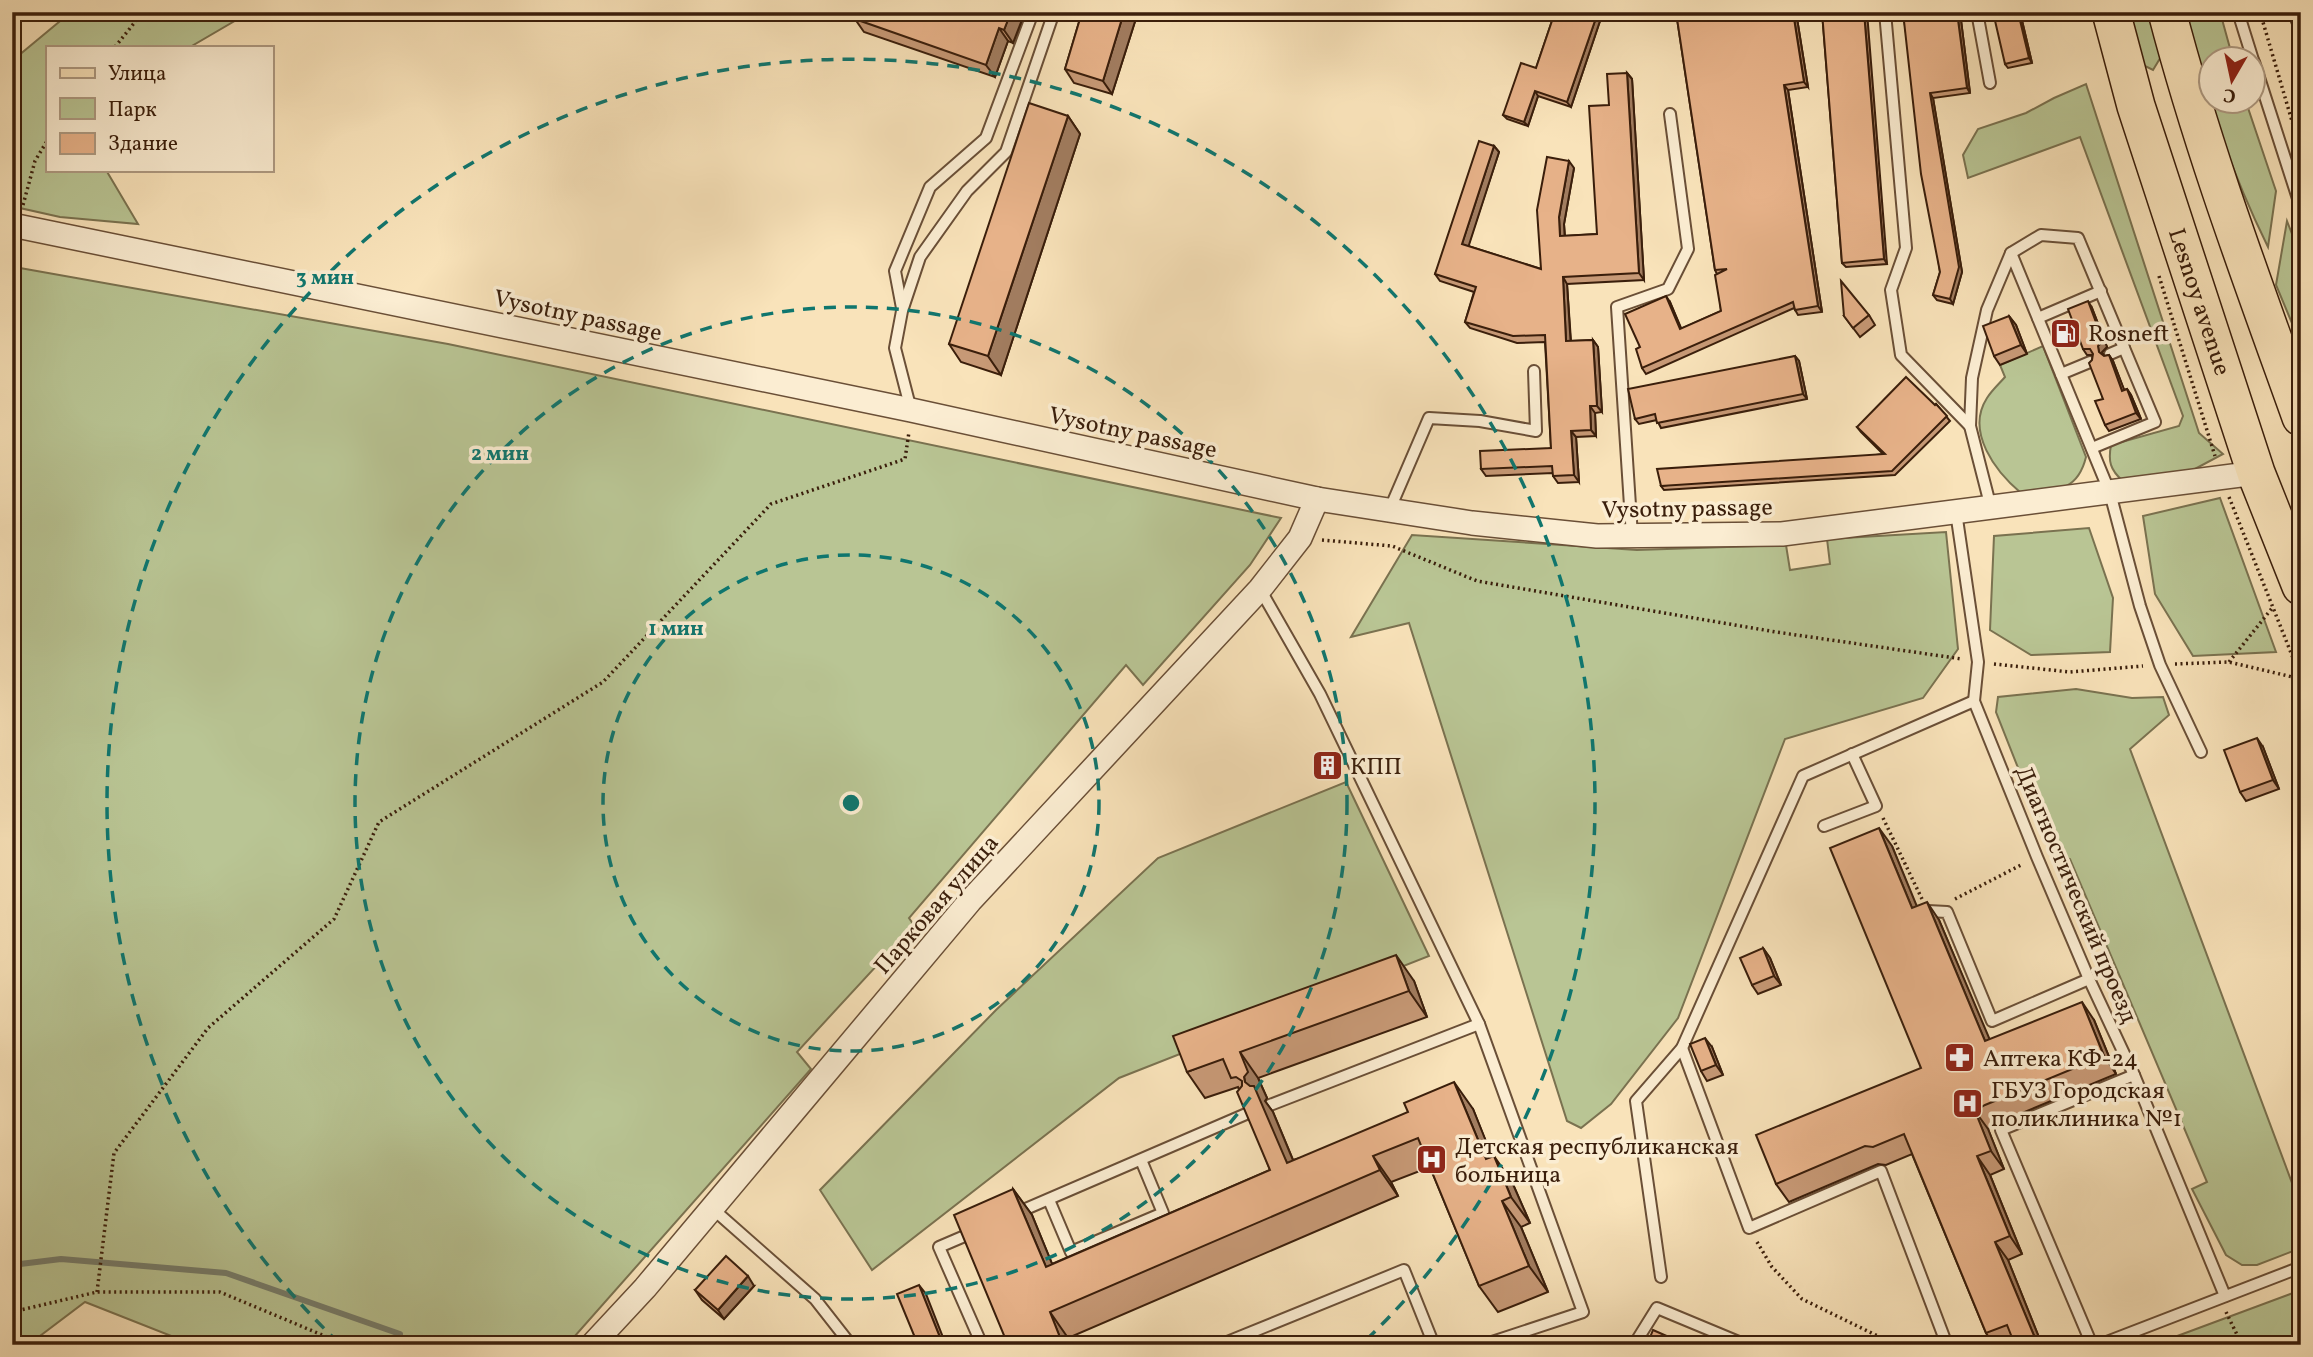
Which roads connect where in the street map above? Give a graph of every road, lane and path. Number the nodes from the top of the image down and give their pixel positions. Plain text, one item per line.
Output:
1 (143, 12) edge
2 (1033, 12) edge
3 (1054, 12) edge
4 (1885, 12) edge
5 (1977, 12) edge
6 (2111, 12) edge
7 (2168, 12) edge
8 (2238, 12) edge
9 (2260, 12) edge
10 (116, 46) edge
11 (2248, 46) edge
12 (1990, 83) dead end
13 (2188, 90) junction
14 (2268, 101) edge
15 (2136, 106) junction
16 (1670, 114) dead end
17 (46, 143) edge
18 (2301, 150) edge
19 (2296, 177) edge
20 (2301, 208) edge
21 (15, 225) edge
22 (2011, 253) junction
23 (2101, 291) junction
24 (902, 311) junction
25 (2038, 318) junction
26 (2124, 348) junction
27 (2110, 354) edge
28 (2090, 362) edge
29 (1534, 371) dead end
30 (2061, 374) junction
31 (911, 410) junction
32 (2301, 417) edge
33 (1970, 426) junction
34 (2092, 448) junction
35 (2256, 473) junction
36 (2110, 493) junction
37 (1317, 499) junction
38 (1991, 508) junction
39 (1389, 511) junction
40 (1956, 511) junction
41 (1632, 536) junction
42 (1300, 538) junction
43 (1260, 589) junction
44 (2287, 596) edge
45 (1978, 662) junction
46 (2229, 662) junction
47 (2160, 665) junction
48 (2301, 679) edge
49 (1974, 701) junction
50 (2201, 752) dead end
51 (1852, 754) junction
52 (1886, 825) dead end
53 (1824, 826) dead end
54 (2037, 857) junction
55 (1919, 893) dead end
56 (1928, 911) joint
57 (2089, 979) junction
58 (1479, 1024) junction
59 (1682, 1048) junction
60 (2134, 1075) junction
61 (1270, 1105) dead end
62 (1253, 1111) edge
63 (1141, 1160) junction
64 (1049, 1200) junction
65 (712, 1209) junction
66 (1000, 1221) edge
67 (988, 1226) edge
68 (1749, 1228) junction
69 (2301, 1267) edge
70 (1661, 1277) dead end
71 (97, 1292) junction
72 (2222, 1297) junction
73 (12, 1312) edge
74 (1239, 1341) edge
75 (346, 1345) edge
76 (592, 1345) edge
77 (851, 1345) edge
78 (982, 1345) edge
79 (1220, 1345) edge
80 (1434, 1345) edge
81 (1483, 1345) edge
82 (1634, 1345) edge
83 (1745, 1345) edge
84 (1916, 1345) edge
85 (1947, 1345) edge
86 (2092, 1345) edge
87 (2099, 1345) edge
88 (2242, 1345) edge

1 - 10 path
2 - 24 lane
3 - 24 lane
4 - 33 lane
5 - 12 lane
6 - 15 main road, Lesnoy avenue
7 - 13 main road
8 - 11 lane
9 - 18 path
13 - 15 main road
13 - 32 main road
14 - 19 lane
15 - 35 main road, Lesnoy avenue
16 - 41 lane
17 - 21 path
19 - 20 lane
21 - 31 street, Vysotny passage
22 - 23 lane
22 - 25 lane
22 - 33 lane
23 - 25 lane
23 - 26 lane
24 - 31 lane
25 - 30 lane
26 - 27 lane
26 - 34 lane
28 - 30 lane
29 - 39 lane
30 - 34 lane
31 - 37 street, Vysotny passage
31 - 71 path
33 - 38 lane
34 - 36 lane
35 - 36 street, Vysotny passage
35 - 44 main road, Lesnoy avenue
36 - 38 street, Vysotny passage
36 - 47 lane
37 - 39 street, Vysotny passage
37 - 42 street, Парковая улица
38 - 40 street, Vysotny passage
39 - 41 street, Vysotny passage
40 - 41 street, Vysotny passage
40 - 45 lane
42 - 43 street, Парковая улица
42 - 45 path
43 - 58 lane
43 - 65 street, Парковая улица
44 - 46 path
45 - 47 path
45 - 49 lane
46 - 47 path
46 - 48 path
47 - 50 lane
49 - 51 lane
49 - 54 lane, Диагностический проезд
51 - 53 lane
51 - 59 lane
52 - 55 path
54 - 56 path
54 - 57 lane, Диагностический проезд
56 - 57 lane
57 - 60 lane, Диагностический проезд
58 - 61 lane
58 - 81 lane
59 - 68 lane
59 - 70 lane
60 - 72 lane, Диагностический проезд
60 - 86 lane
62 - 63 lane
63 - 64 lane
63 - 64 lane
64 - 66 lane
65 - 76 street, Парковая улица
65 - 77 lane
67 - 78 lane
68 - 84 path
68 - 85 lane
69 - 72 lane
71 - 73 path
71 - 75 path
72 - 87 lane
72 - 88 path
74 - 79 lane
74 - 80 lane
82 - 83 lane

